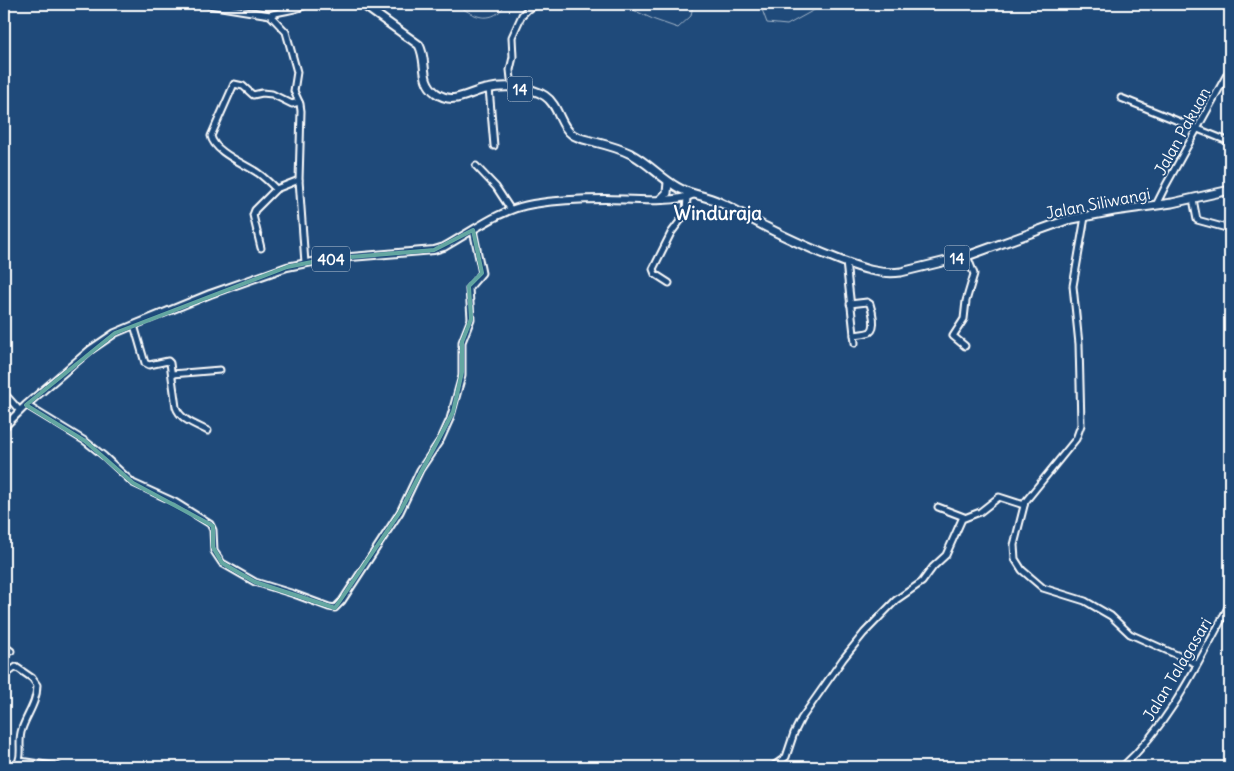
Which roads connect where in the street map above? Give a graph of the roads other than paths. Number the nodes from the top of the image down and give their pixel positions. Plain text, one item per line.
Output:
1 (203, 4) edge
2 (307, 4) edge
3 (362, 4) edge
4 (538, 4) edge
5 (270, 15) junction
6 (1230, 69) edge
7 (489, 88) junction
8 (512, 88) junction
9 (1121, 98) dead end
10 (299, 102) junction
11 (1197, 129) junction
12 (1230, 142) edge
13 (494, 146) dead end
14 (476, 166) dead end
15 (299, 180) junction
16 (668, 182) junction
17 (276, 189) junction
18 (1230, 190) edge
19 (690, 196) junction
20 (661, 199) junction
21 (1193, 199) junction
22 (1156, 205) junction
23 (510, 210) junction
24 (1085, 217) junction
25 (1230, 229) edge
26 (473, 230) junction
27 (261, 248) dead end
28 (966, 256) junction
29 (846, 262) junction
30 (305, 263) junction
31 (669, 283) dead end
32 (850, 304) junction
33 (134, 325) junction
34 (854, 336) junction
35 (855, 343) dead end
36 (966, 346) dead end
37 (220, 370) dead end
38 (172, 374) junction
39 (4, 393) edge
40 (26, 405) junction
41 (20, 411) junction
42 (4, 427) edge
43 (208, 431) dead end
44 (1024, 506) junction
45 (938, 507) dead end
46 (964, 517) junction
47 (1230, 604) edge
48 (4, 646) edge
49 (11, 651) dead end
50 (1197, 664) junction
51 (4, 676) edge
52 (20, 761) junction
53 (16, 767) edge
54 (59, 767) edge
55 (772, 767) edge
56 (1122, 767) edge

1 - 5 street
2 - 5 street
3 - 7 highway, 14
4 - 8 street
5 - 10 street
6 - 11 street, Jalan Pakuan
7 - 8 highway, 14
7 - 13 street
8 - 16 highway, 14
9 - 11 street
10 - 15 street
10 - 17 street
11 - 12 street
11 - 22 street, Jalan Pakuan
14 - 23 street
15 - 17 street
15 - 30 street
16 - 19 highway, 14
16 - 20 highway
17 - 27 street
18 - 21 highway, Jalan Siliwangi / 14
19 - 20 main road, 404
19 - 29 highway, Jalan Siliwangi / 14
19 - 31 street
20 - 23 main road, 404
21 - 22 highway, Jalan Siliwangi / 14
21 - 25 street
22 - 24 highway, Jalan Siliwangi / 14
23 - 26 main road, 404
24 - 28 highway, Jalan Siliwangi / 14
24 - 44 street
26 - 30 main road, 404
26 - 40 street
28 - 29 highway, Jalan Siliwangi / 14
28 - 36 street
29 - 32 street
30 - 33 main road, 404
32 - 34 street
32 - 34 street
33 - 38 street
33 - 40 main road, 404
34 - 35 street
37 - 38 street
38 - 43 street
39 - 41 street
40 - 41 main road, 404
41 - 42 main road, 404
44 - 46 street
44 - 50 street
45 - 46 street
46 - 55 street
47 - 50 street, Jalan Talagasari
48 - 49 street
50 - 56 street, Jalan Talagasari
51 - 52 street
52 - 53 street
52 - 54 street

